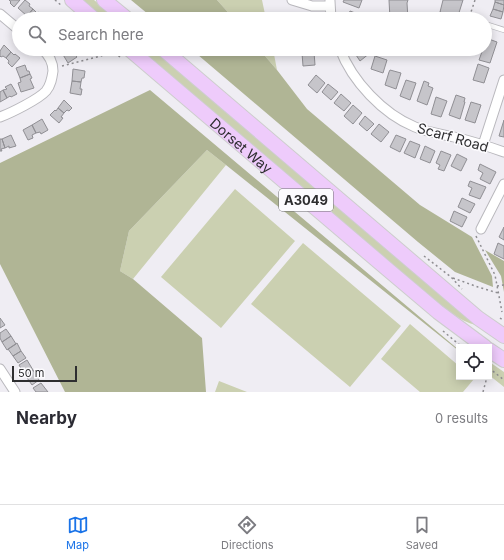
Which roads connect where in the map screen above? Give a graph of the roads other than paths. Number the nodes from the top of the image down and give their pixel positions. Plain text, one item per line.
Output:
1 (72, 0) edge
2 (104, 0) edge
3 (292, 0) edge
4 (330, 3) edge
5 (86, 12) edge
6 (119, 12) edge
7 (0, 14) edge
8 (12, 24) edge
9 (492, 26) edge
10 (504, 30) edge
11 (49, 56) edge
12 (137, 56) edge
13 (171, 56) edge
14 (343, 56) edge
15 (504, 80) edge
16 (0, 117) edge
17 (483, 145) junction
18 (504, 152) edge
19 (504, 184) edge
20 (481, 224) road end
21 (478, 318) junction
22 (504, 331) edge
23 (504, 336) edge
24 (481, 344) edge
25 (492, 352) edge
26 (504, 360) edge
27 (0, 369) edge
28 (15, 392) edge

1 - 5 highway
2 - 6 highway
3 - 4 street
7 - 8 street
9 - 10 lane
11 - 16 street
12 - 24 highway, Dorset Way / A3049
13 - 21 highway, Dorset Way / A3049
14 - 17 street, Scarf Road
15 - 17 street
17 - 18 street, Scarf Road
19 - 20 street
21 - 22 highway, A3049
21 - 23 highway, Dorset Way / A3049
25 - 26 highway
27 - 28 street

